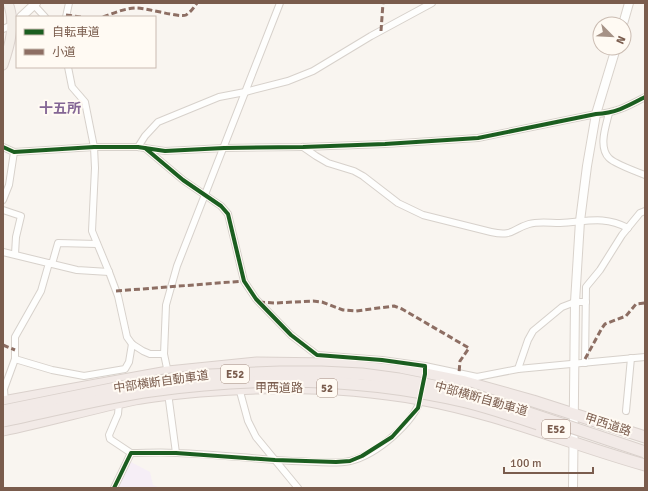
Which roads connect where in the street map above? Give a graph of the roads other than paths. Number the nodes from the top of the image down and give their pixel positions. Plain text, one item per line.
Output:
1 (8, 3) edge
2 (69, 3) edge
3 (280, 3) edge
4 (432, 3) edge
5 (629, 3) edge
6 (35, 4) edge
7 (22, 16) edge
8 (44, 16) edge
9 (66, 16) edge
10 (625, 16) edge
11 (11, 25) edge
12 (614, 56) edge
13 (3, 65) edge
14 (68, 68) edge
15 (245, 92) junction
16 (645, 97) edge
17 (609, 113) junction
18 (596, 114) junction
19 (3, 147) edge
20 (94, 147) junction
21 (138, 147) junction
22 (303, 147) junction
23 (145, 148) junction
24 (224, 148) junction
25 (14, 152) junction
26 (645, 175) edge
27 (205, 196) junction
28 (3, 200) edge
29 (3, 210) edge
30 (645, 211) edge
31 (580, 221) junction
32 (628, 228) junction
33 (97, 244) junction
34 (3, 252) edge
35 (15, 254) junction
36 (51, 263) junction
37 (109, 272) junction
38 (575, 302) junction
39 (586, 302) junction
40 (132, 344) junction
41 (164, 354) junction
42 (645, 357) edge
43 (631, 358) junction
44 (15, 359) junction
45 (585, 363) junction
46 (575, 364) junction
47 (425, 370) junction
48 (518, 370) junction
49 (168, 372) junction
50 (239, 388) junction
51 (168, 394) junction
52 (421, 399) junction
53 (119, 403) junction
54 (4, 405) edge
55 (626, 411) dead end
56 (574, 414) junction
57 (3, 421) edge
58 (3, 430) edge
59 (645, 437) edge
60 (574, 442) junction
61 (176, 452) junction
62 (645, 452) edge
63 (131, 453) junction
64 (645, 457) edge
65 (275, 460) junction
66 (645, 465) edge
67 (114, 488) edge
68 (298, 488) edge
69 (573, 488) edge

1 - 11 main road
2 - 9 street
3 - 15 street
4 - 15 street
5 - 10 street
6 - 7 street
6 - 8 street
11 - 13 main road
12 - 18 street
14 - 20 street
15 - 21 street
15 - 24 street
16 - 17 street
17 - 18 street
17 - 26 street
18 - 22 street
18 - 31 street
19 - 25 street
20 - 21 street
20 - 25 street
20 - 33 street
21 - 23 street
22 - 24 street
22 - 31 street
23 - 24 street
23 - 27 street
24 - 27 street
25 - 28 street
27 - 41 street
27 - 47 street
29 - 35 street
30 - 32 street
31 - 32 street
31 - 38 street
32 - 39 street
33 - 36 street
33 - 37 street
34 - 35 street
35 - 36 street
36 - 37 street
36 - 44 street
37 - 40 street
38 - 39 street
38 - 46 street
38 - 48 street
39 - 45 street
40 - 41 street
40 - 44 street
41 - 49 street
42 - 43 street
43 - 45 street
43 - 55 street
44 - 54 street
45 - 46 street
46 - 48 street
46 - 56 street
47 - 48 street
47 - 49 highway, 甲西道路 / 52
47 - 52 street
47 - 56 highway, 甲西道路 / 52
49 - 51 street
49 - 54 highway, 甲西道路 / 52
50 - 51 highway, 甲西道路 / 52
50 - 52 highway, 甲西道路 / 52
50 - 65 street
51 - 53 highway, 甲西道路 / 52
51 - 61 street
52 - 60 highway, 甲西道路 / 52
52 - 65 street
53 - 58 highway, 甲西道路 / 52
53 - 63 street
54 - 62 highway, 中部横断自動車道 / E52, bridge
56 - 59 highway, 甲西道路 / 52
56 - 60 street
57 - 64 highway, 中部横断自動車道 / E52, bridge
60 - 66 highway, 甲西道路 / 52
60 - 69 street
61 - 63 street
61 - 65 street
63 - 67 street
65 - 68 street

